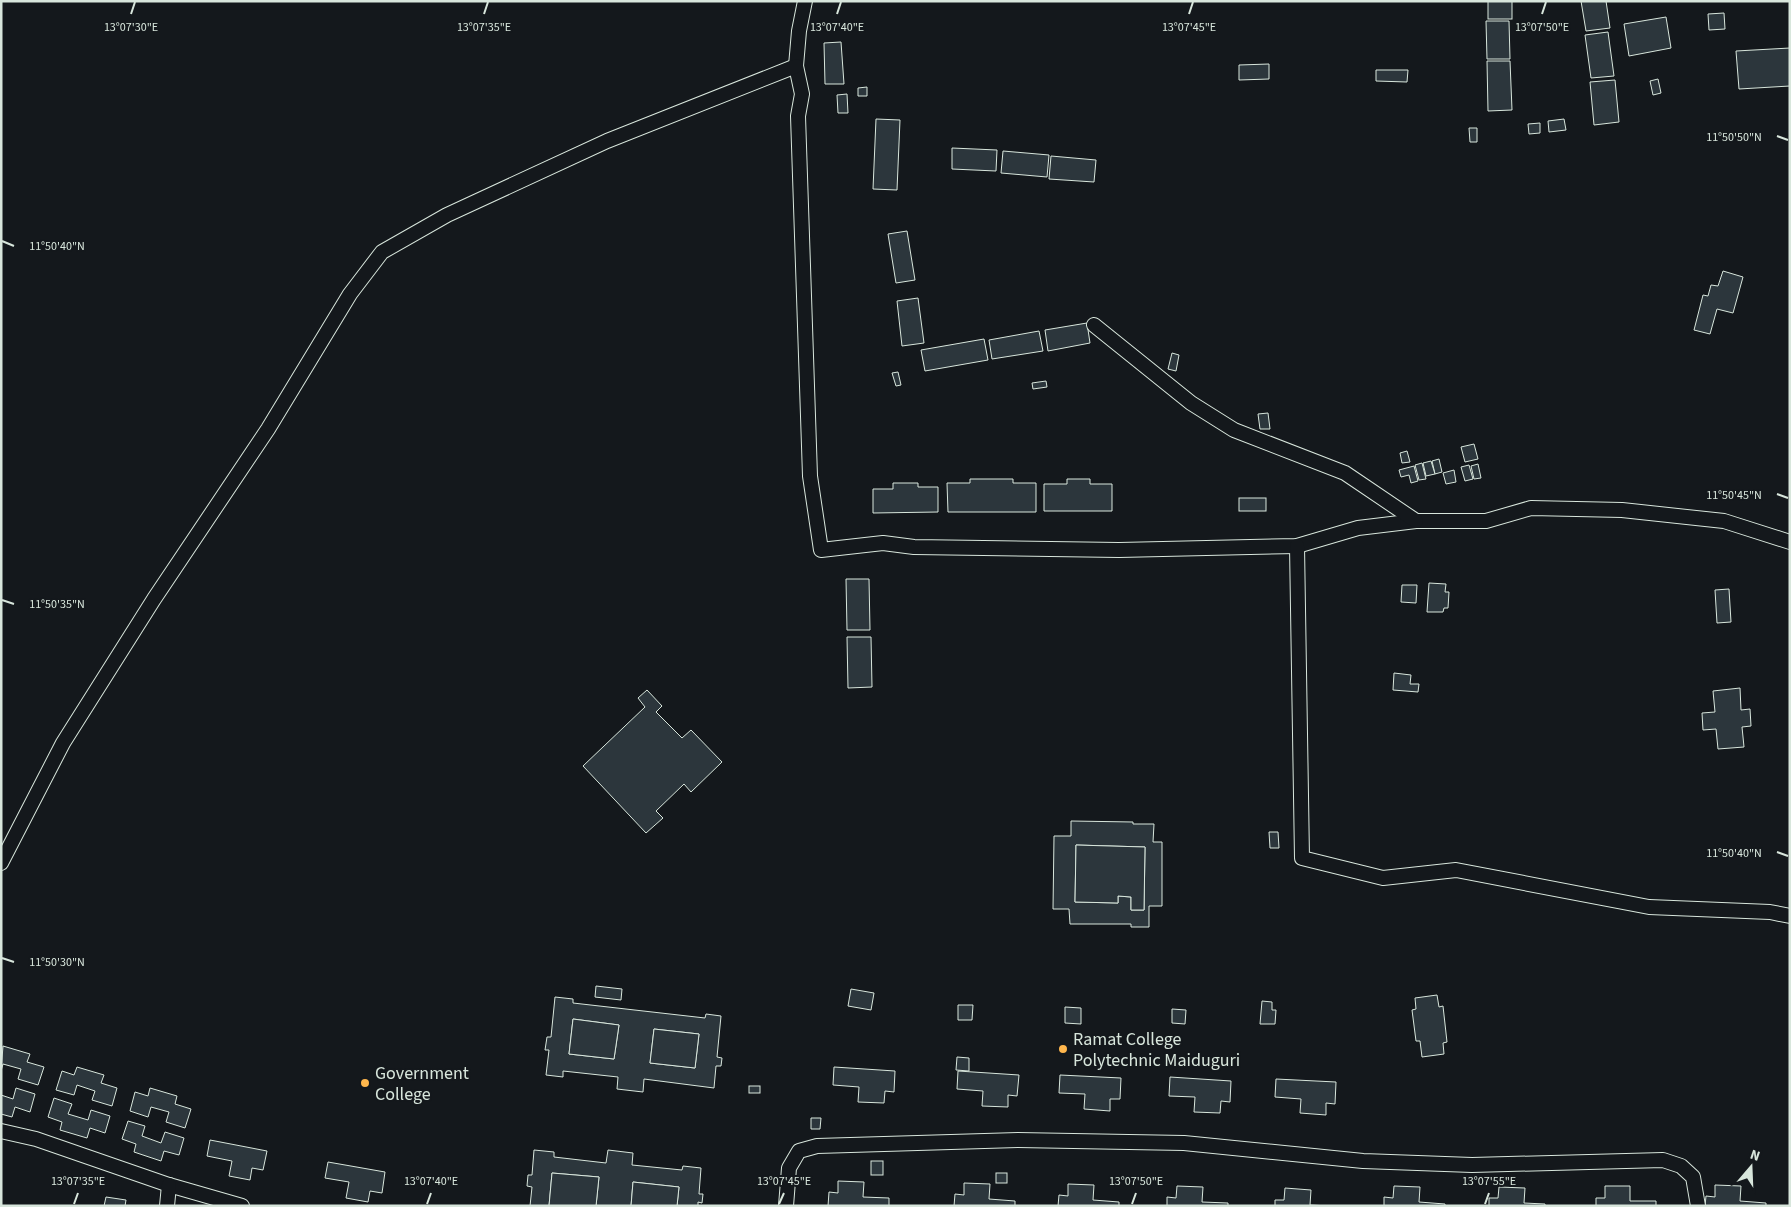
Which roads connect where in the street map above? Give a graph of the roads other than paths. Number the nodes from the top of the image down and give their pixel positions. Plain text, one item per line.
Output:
1 (805, 1) edge
2 (796, 66) junction
3 (1094, 325) dead end
4 (1416, 521) junction
5 (1790, 542) edge
6 (1298, 546) junction
7 (1, 863) edge
8 (1790, 916) edge
9 (1, 1131) edge
10 (168, 1185) junction
11 (166, 1206) edge
12 (242, 1206) edge
13 (786, 1206) edge
14 (1698, 1206) edge

1 - 2 street
2 - 6 street
2 - 7 street
3 - 4 street
4 - 5 street
4 - 6 street
6 - 8 street
9 - 10 street
10 - 11 street
10 - 12 street
13 - 14 street

